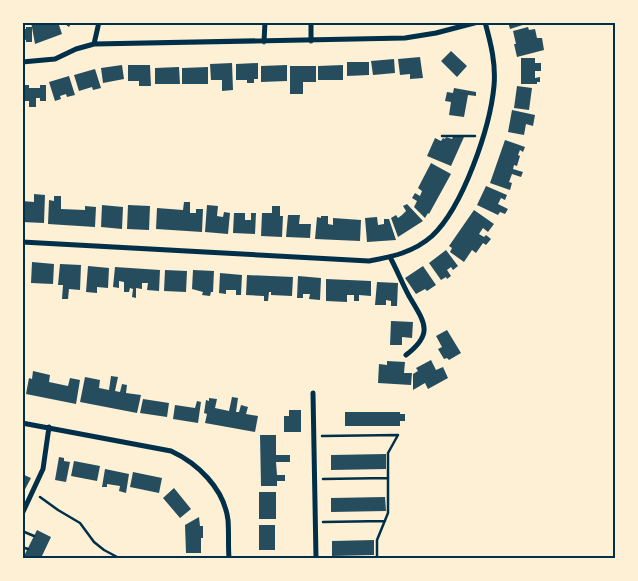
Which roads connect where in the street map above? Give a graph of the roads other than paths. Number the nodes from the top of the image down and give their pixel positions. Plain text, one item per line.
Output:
1 (99, 22) edge
2 (264, 22) edge
3 (311, 22) edge
4 (478, 22) edge
5 (485, 22) edge
6 (311, 40) junction
7 (264, 42) junction
8 (94, 44) junction
9 (22, 62) edge
10 (22, 242) edge
11 (390, 257) junction
12 (406, 355) dead end
13 (313, 393) dead end
14 (22, 423) edge
15 (50, 427) junction
16 (22, 514) edge
17 (229, 558) edge
18 (316, 558) edge

1 - 8 street
2 - 7 street
3 - 6 street
4 - 6 street
5 - 11 street
6 - 7 street
7 - 8 street
8 - 9 street
10 - 11 street
11 - 12 street
13 - 18 street
14 - 15 street
15 - 16 street
15 - 17 street

